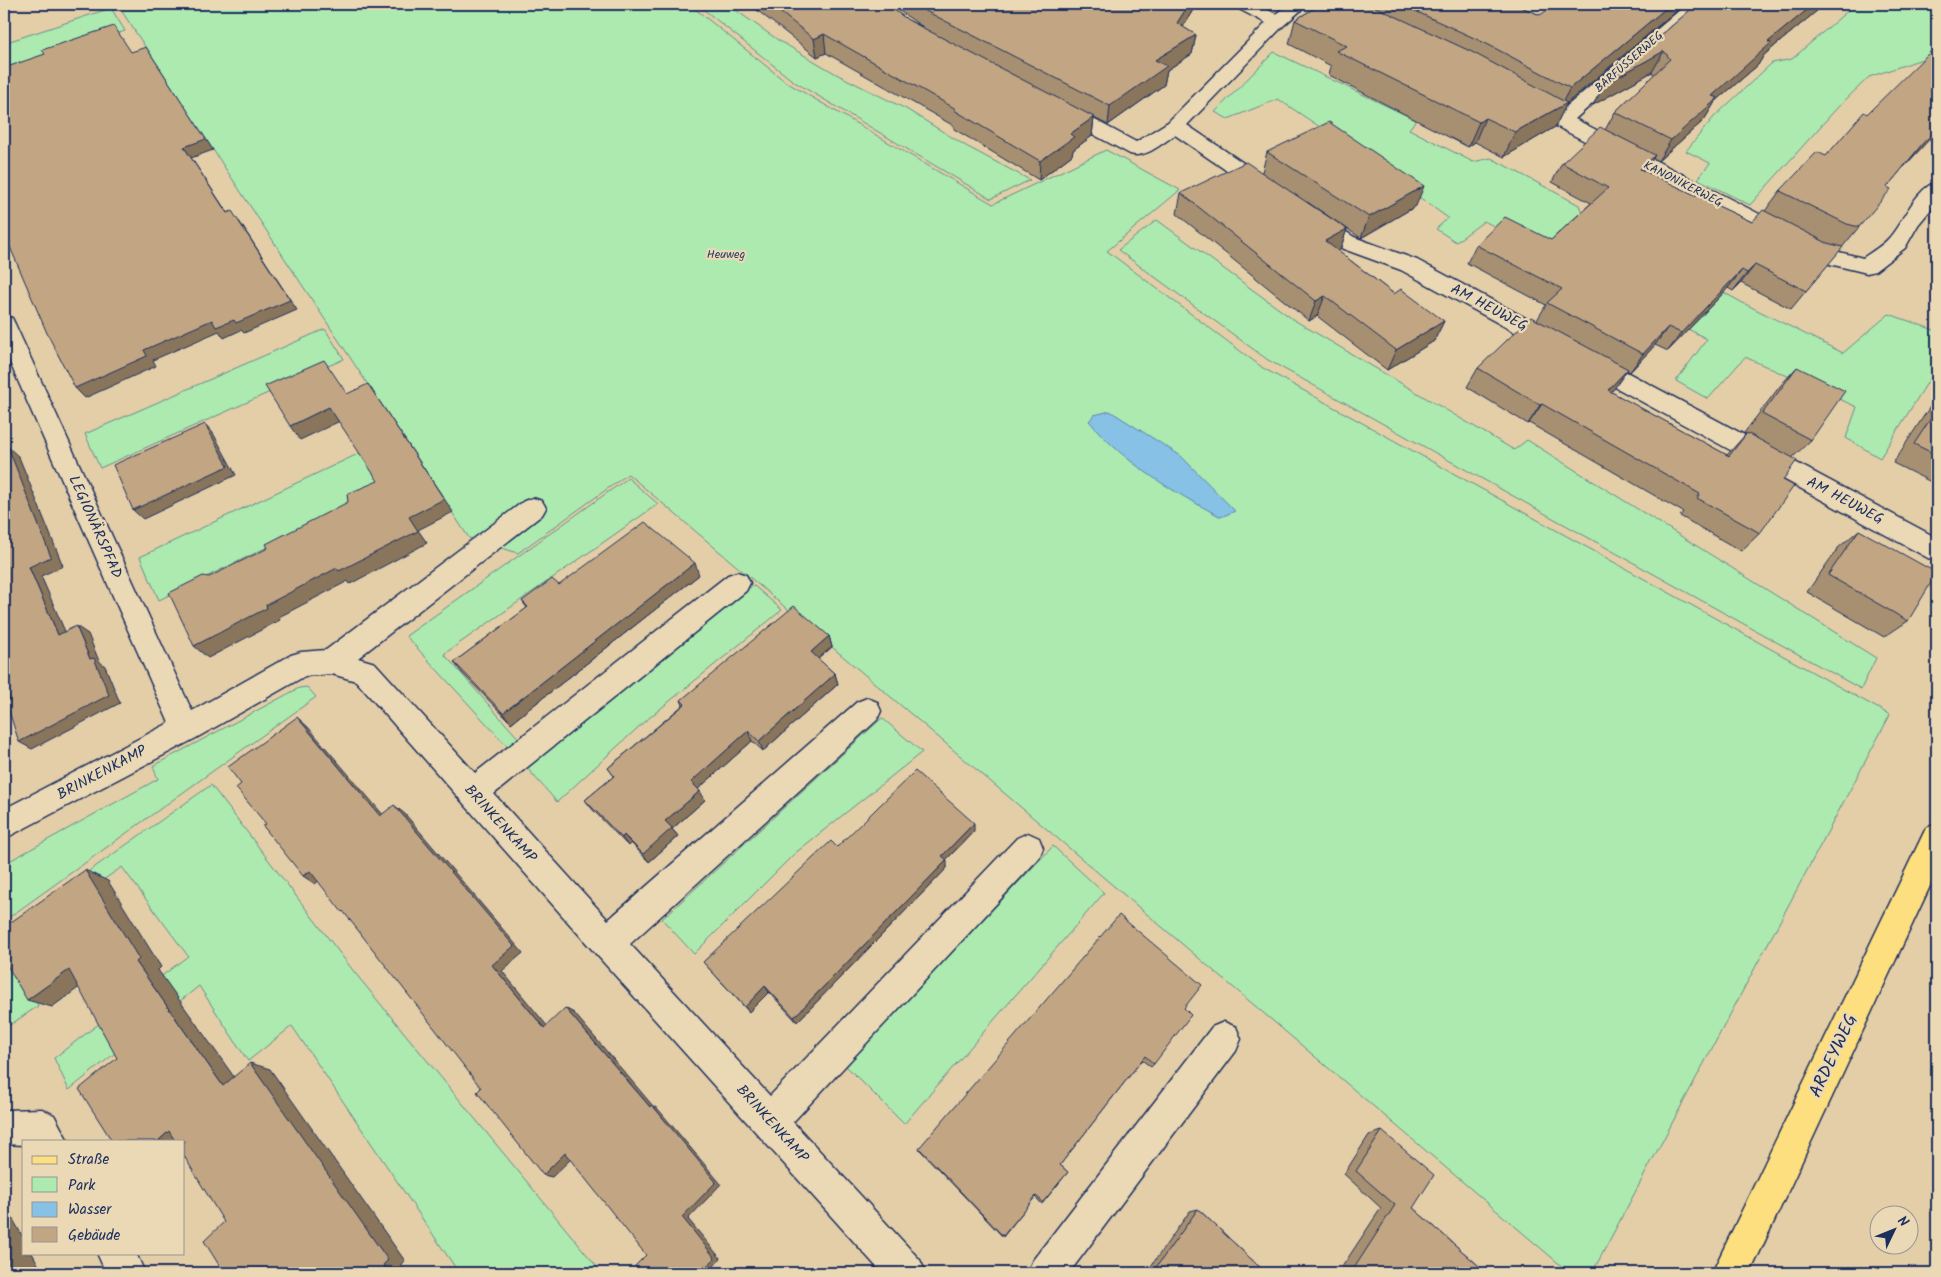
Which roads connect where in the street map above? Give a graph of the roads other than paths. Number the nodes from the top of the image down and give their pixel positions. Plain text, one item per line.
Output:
1 (1243, 4) edge
2 (1299, 4) edge
3 (1698, 4) edge
4 (1277, 22) junction
5 (1511, 94) edge
6 (1043, 100) edge
7 (1561, 121) junction
8 (1176, 126) junction
9 (1937, 189) edge
10 (4, 324) edge
11 (532, 508) dead end
12 (1937, 550) edge
13 (737, 583) dead end
14 (332, 662) junction
15 (867, 712) dead end
16 (186, 729) junction
17 (473, 793) junction
18 (4, 824) edge
19 (1937, 838) edge
20 (1028, 848) dead end
21 (607, 944) junction
22 (1224, 1038) dead end
23 (770, 1120) junction
24 (4, 1127) edge
25 (49, 1140) edge
26 (116, 1254) edge
27 (126, 1273) edge
28 (907, 1273) edge
29 (1046, 1273) edge
30 (1731, 1273) edge

1 - 4 street
2 - 4 street
3 - 7 street, BARFÜSSERWEG
4 - 8 street
5 - 7 street, KANONIKERWEG
6 - 8 street
7 - 9 street, KANONIKERWEG
8 - 12 street, AM HEUWEG
10 - 16 street, LEGIONÄRSPFAD
11 - 14 street
13 - 17 street
14 - 16 street, BRINKENKAMP
14 - 17 street, BRINKENKAMP
15 - 21 street
16 - 18 street, BRINKENKAMP
17 - 21 street, BRINKENKAMP
19 - 30 main road, ARDEYWEG
20 - 23 street
21 - 23 street, BRINKENKAMP
22 - 29 street
23 - 28 street, BRINKENKAMP
24 - 25 street
26 - 27 street

